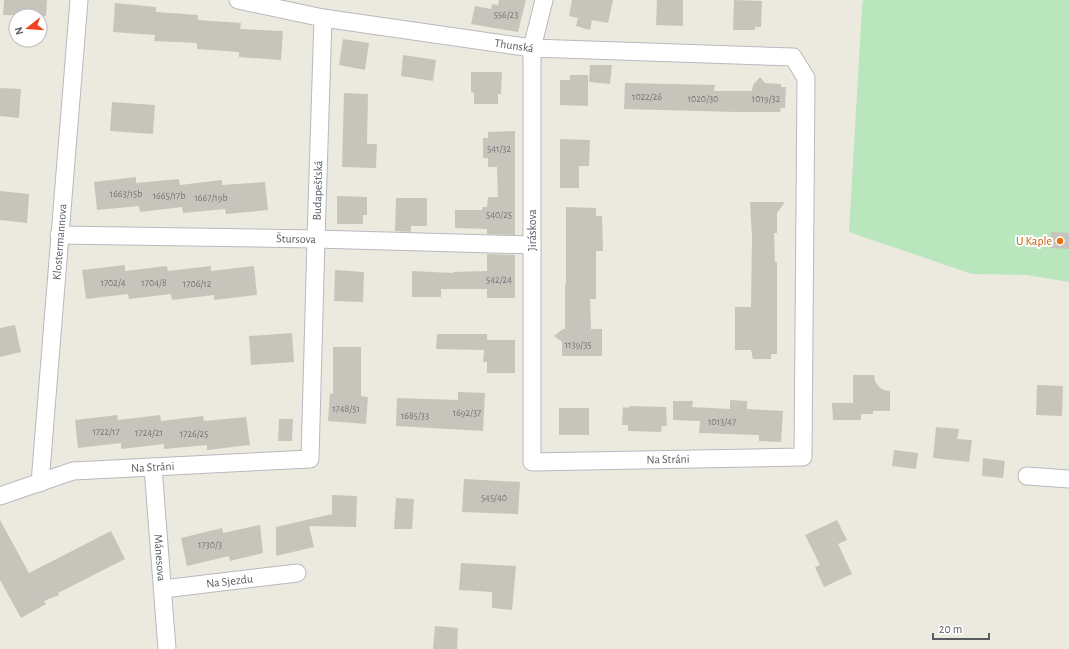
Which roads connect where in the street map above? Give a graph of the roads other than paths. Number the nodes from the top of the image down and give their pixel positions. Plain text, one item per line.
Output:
1 (78, 0) edge
2 (238, 0) edge
3 (544, 0) edge
4 (323, 18) junction
5 (532, 48) junction
6 (59, 235) junction
7 (316, 239) junction
8 (532, 245) junction
9 (803, 457) joint
10 (310, 459) joint
11 (532, 462) joint
12 (152, 467) junction
13 (1027, 476) dead end
14 (1069, 479) edge
15 (40, 483) junction
16 (0, 496) edge
17 (297, 572) dead end
18 (162, 589) junction
19 (167, 649) edge

1 - 6 street, Klostermannova
2 - 4 street, Thunská
3 - 5 street, Jiráskova
4 - 5 street, Thunská
4 - 7 street, Budapešťská
5 - 8 street, Jiráskova
5 - 9 street, Thunská
6 - 7 street, Štursova
6 - 15 street, Klostermannova
7 - 8 street, Štursova
7 - 10 street, Budapešťská
8 - 11 street, Jiráskova
9 - 11 street, Na Stráni
10 - 12 street, Na Stráni
12 - 15 street, Na Stráni
12 - 18 street, Mánesova
13 - 14 street
15 - 16 street, Na Stráni
17 - 18 street, Na Sjezdu
18 - 19 street, Mánesova

